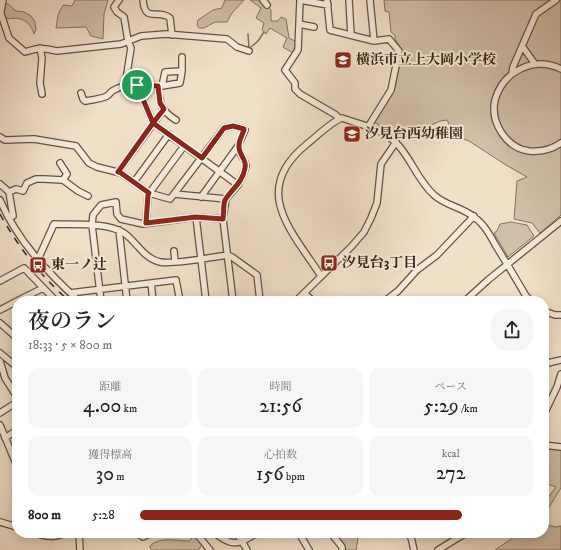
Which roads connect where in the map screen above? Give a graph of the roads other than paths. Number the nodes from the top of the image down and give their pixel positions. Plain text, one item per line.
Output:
1 (3, 0) edge
2 (119, 0) edge
3 (143, 0) edge
4 (300, 0) edge
5 (349, 0) edge
6 (370, 0) edge
7 (556, 0) edge
8 (328, 3) edge
9 (0, 11) edge
10 (299, 24) junction
11 (314, 27) dead end
12 (172, 35) junction
13 (351, 36) junction
14 (128, 41) junction
15 (374, 41) junction
16 (522, 46) junction
17 (40, 48) junction
18 (249, 51) dead end
19 (182, 57) dead end
20 (535, 64) junction
21 (561, 69) edge
22 (182, 71) junction
23 (512, 74) junction
24 (137, 85) junction
25 (125, 86) junction
26 (160, 86) junction
27 (82, 93) dead end
28 (42, 94) dead end
29 (164, 109) junction
30 (339, 119) junction
31 (176, 120) dead end
32 (153, 123) junction
33 (368, 127) junction
34 (169, 134) junction
35 (0, 137) edge
36 (396, 142) junction
37 (561, 144) edge
38 (184, 146) junction
39 (238, 146) junction
40 (202, 158) junction
41 (60, 163) dead end
42 (220, 171) junction
43 (118, 172) junction
44 (63, 180) junction
45 (134, 182) junction
46 (0, 184) edge
47 (238, 185) junction
48 (10, 192) junction
49 (149, 193) junction
50 (174, 194) junction
51 (88, 196) dead end
52 (201, 197) junction
53 (226, 199) junction
54 (0, 200) edge
55 (474, 216) junction
56 (9, 217) junction
57 (196, 217) junction
58 (223, 219) junction
59 (561, 221) edge
60 (146, 223) junction
61 (92, 225) junction
62 (119, 230) junction
63 (174, 251) dead end
64 (228, 255) junction
65 (37, 258) junction
66 (201, 259) junction
67 (175, 262) junction
68 (508, 264) junction
69 (321, 276) junction
70 (0, 281) edge
71 (151, 282) junction
72 (126, 286) junction
73 (43, 288) junction
74 (99, 289) junction
75 (70, 293) junction
76 (304, 293) junction
77 (27, 296) edge
78 (51, 296) edge
79 (73, 296) edge
80 (100, 296) edge
81 (127, 296) edge
82 (152, 296) edge
83 (179, 296) edge
84 (205, 296) edge
85 (232, 296) edge
86 (259, 296) edge
87 (301, 296) edge
88 (307, 296) edge
89 (392, 296) edge
90 (470, 296) edge
91 (526, 296) edge
92 (12, 304) edge
93 (0, 310) edge
94 (549, 312) edge
95 (561, 315) edge
96 (0, 322) edge
97 (11, 333) edge
98 (0, 353) edge
99 (561, 360) edge
100 (0, 361) edge
101 (12, 363) edge
102 (549, 363) edge
103 (561, 374) edge
104 (12, 389) edge
105 (549, 404) edge
106 (12, 405) edge
107 (0, 413) edge
108 (0, 425) edge
109 (12, 433) edge
110 (5, 438) junction
111 (549, 446) edge
112 (561, 447) edge
113 (12, 454) edge
114 (0, 522) edge
115 (12, 526) edge
116 (79, 538) edge
117 (200, 538) edge
118 (223, 538) edge
119 (240, 538) edge
120 (249, 538) edge
121 (302, 538) edge
122 (335, 538) edge
123 (411, 538) edge
124 (458, 538) edge
125 (242, 542) junction
126 (80, 550) edge
127 (210, 550) edge
128 (247, 550) edge
129 (309, 550) edge
130 (342, 550) edge
131 (414, 550) edge
132 (438, 550) edge

1 - 9 street
2 - 14 street
3 - 12 street
4 - 8 street
4 - 10 street
5 - 13 street
6 - 15 street
7 - 16 street
8 - 13 street
9 - 17 street
10 - 11 street
10 - 30 street
12 - 14 street
12 - 18 street
13 - 15 street
14 - 17 street
14 - 25 street
15 - 33 street
16 - 20 street
16 - 23 street
17 - 28 street
19 - 22 street
20 - 21 street
20 - 23 street
22 - 26 street
22 - 26 street
23 - 37 street
24 - 25 street
24 - 26 street
24 - 32 street
25 - 27 street
26 - 29 street
29 - 31 street
29 - 32 street
30 - 33 street
30 - 69 street
32 - 34 street
32 - 43 street
33 - 36 street
34 - 38 street
34 - 45 street
35 - 43 street
36 - 55 street
36 - 69 street
38 - 40 street
38 - 49 street
39 - 40 street
39 - 42 street
39 - 47 street
40 - 42 street
40 - 50 street
41 - 44 street
42 - 47 street
42 - 52 street
43 - 45 street
44 - 48 street
44 - 51 street
45 - 49 street
46 - 48 street
47 - 53 street
48 - 56 street
49 - 50 street
49 - 60 street
50 - 52 street
52 - 53 street
53 - 58 street
54 - 56 street
55 - 68 street
55 - 89 street
56 - 65 street
57 - 58 street
57 - 60 street
57 - 66 street
58 - 64 street
59 - 68 street
60 - 61 street
61 - 62 street
61 - 65 street
61 - 74 street
62 - 67 street
62 - 72 street
63 - 67 street
64 - 66 street
64 - 85 street
64 - 86 street
65 - 75 street
66 - 67 street
66 - 84 street
68 - 90 street
68 - 91 street
69 - 76 street
70 - 73 street
71 - 72 street
71 - 82 street
71 - 83 street
72 - 74 street
72 - 81 street
73 - 77 street
73 - 78 street
74 - 75 street
74 - 80 street
75 - 79 street
76 - 87 street
76 - 88 street
92 - 93 street
94 - 95 street
96 - 97 street
98 - 101 street
99 - 102 street
100 - 104 street
103 - 105 street
106 - 107 street
108 - 110 street
109 - 110 street
110 - 113 street
111 - 112 street
114 - 115 street
116 - 126 street
117 - 127 street
118 - 125 street
119 - 125 street
120 - 125 street
121 - 129 street
122 - 130 street
123 - 131 street
124 - 132 street
125 - 128 street

